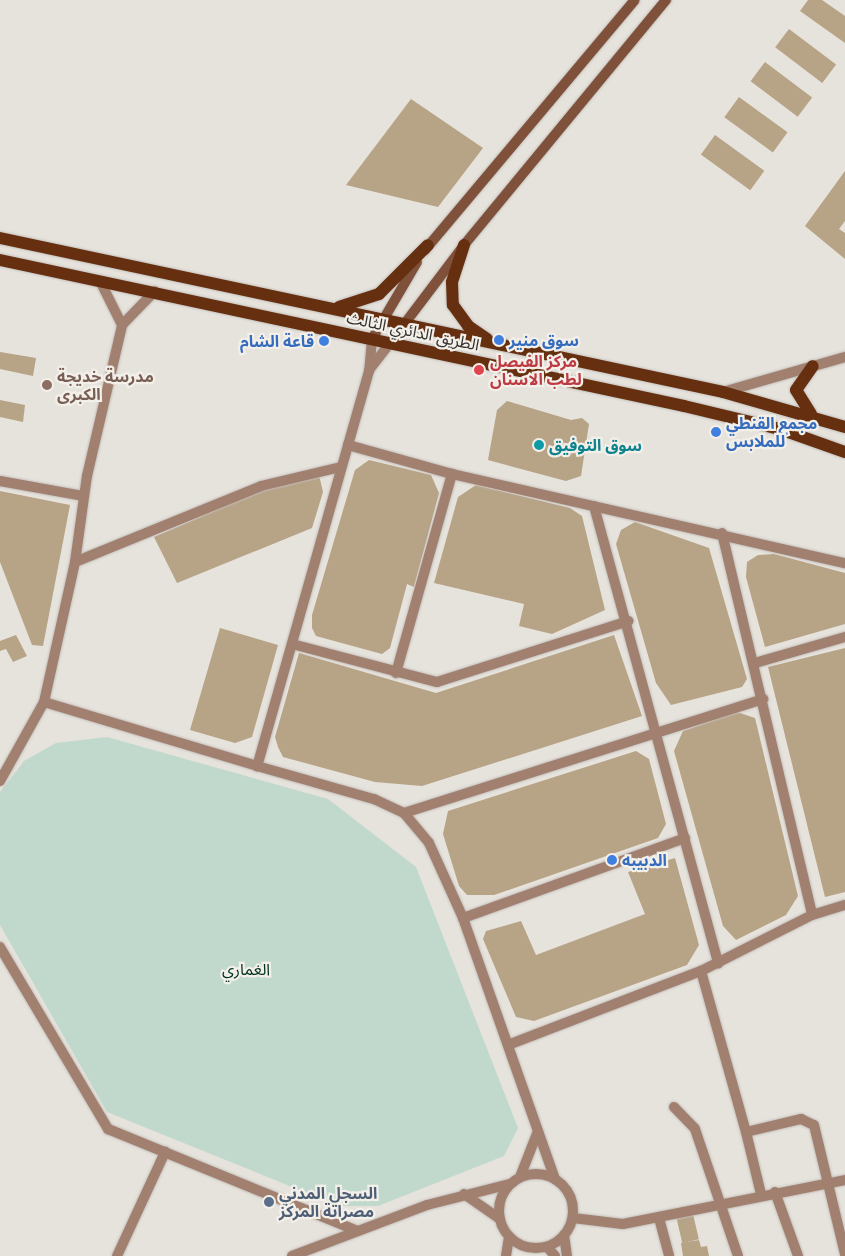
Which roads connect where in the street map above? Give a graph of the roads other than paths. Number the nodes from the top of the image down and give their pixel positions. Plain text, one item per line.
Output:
1 (635, 0) edge
2 (666, 0) edge
3 (0, 238) edge
4 (428, 244) junction
5 (464, 245) junction
6 (0, 260) edge
7 (100, 281) junction
8 (155, 292) junction
9 (330, 308) junction
10 (383, 319) junction
11 (404, 324) junction
12 (122, 325) junction
13 (372, 339) junction
14 (390, 344) junction
15 (496, 344) junction
16 (845, 357) edge
17 (813, 366) junction
18 (369, 371) junction
19 (723, 392) junction
20 (811, 414) junction
21 (845, 426) edge
22 (348, 445) junction
23 (845, 452) edge
24 (341, 467) junction
25 (452, 474) junction
26 (0, 481) edge
27 (83, 496) junction
28 (594, 506) junction
29 (722, 533) junction
30 (75, 562) junction
31 (845, 562) edge
32 (628, 621) junction
33 (845, 638) edge
34 (292, 644) junction
35 (755, 663) junction
36 (396, 673) junction
37 (763, 699) junction
38 (44, 702) junction
39 (658, 730) junction
40 (257, 766) junction
41 (0, 781) edge
42 (404, 813) junction
43 (685, 838) junction
44 (845, 905) edge
45 (812, 915) junction
46 (463, 918) junction
47 (0, 947) edge
48 (718, 963) junction
49 (701, 972) junction
50 (508, 1045) junction
51 (674, 1107) dead end
52 (538, 1130) junction
53 (746, 1132) junction
54 (165, 1152) junction
55 (520, 1177) junction
56 (555, 1179) junction
57 (845, 1180) edge
58 (831, 1182) junction
59 (510, 1184) junction
60 (775, 1192) junction
61 (464, 1194) junction
62 (761, 1194) junction
63 (717, 1203) junction
64 (573, 1218) junction
65 (659, 1218) junction
66 (500, 1219) junction
67 (356, 1230) junction
68 (564, 1235) junction
69 (509, 1236) junction
70 (547, 1247) junction
71 (535, 1248) junction
72 (845, 1254) edge
73 (117, 1256) edge
74 (292, 1256) edge
75 (506, 1256) edge
76 (527, 1256) edge
77 (556, 1256) edge
78 (567, 1256) edge
79 (668, 1256) edge
80 (738, 1256) edge
81 (798, 1256) edge

1 - 4 street
2 - 5 street
3 - 9 main road, الطريق الدائري الثالث
4 - 9 main road
4 - 10 street
5 - 11 street
5 - 15 main road
6 - 7 main road, الطريق الدائري الثالث
7 - 8 main road, الطريق الدائري الثالث
7 - 12 street
8 - 12 street
8 - 13 main road, الطريق الدائري الثالث
9 - 10 main road, الطريق الدائري الثالث
10 - 11 main road, الطريق الدائري الثالث
10 - 13 street
11 - 14 street
11 - 15 main road, الطريق الدائري الثالث
12 - 27 street
13 - 14 main road, الطريق الدائري الثالث
13 - 18 street
14 - 18 street
14 - 23 main road, الطريق الدائري الثالث
15 - 19 main road, الطريق الدائري الثالث
16 - 17 street
17 - 19 street
17 - 20 main road
18 - 22 street
19 - 20 main road, الطريق الدائري الثالث
20 - 21 main road, الطريق الدائري الثالث
22 - 24 street
22 - 25 street
24 - 30 street
24 - 34 street
25 - 28 street
25 - 36 street
26 - 27 street
27 - 30 street
28 - 29 street
28 - 32 street
29 - 31 street
29 - 35 street
30 - 38 street
32 - 36 street
32 - 39 street
33 - 35 street
34 - 36 street
34 - 40 street
35 - 37 street
37 - 39 street
37 - 45 street
38 - 40 street
38 - 41 street
39 - 42 street
39 - 43 street
40 - 42 street
42 - 46 street
43 - 46 street
43 - 48 street
44 - 45 street
45 - 48 street
46 - 50 street
47 - 54 street
48 - 49 street
49 - 50 street
49 - 53 street
50 - 52 street
51 - 63 street
52 - 55 street
52 - 56 street
53 - 58 street
53 - 62 street
54 - 67 street
54 - 73 street
55 - 56 street
55 - 59 street
56 - 64 street
57 - 58 street
58 - 60 street
58 - 72 street
59 - 61 street
59 - 66 street
60 - 62 street
60 - 81 street
61 - 66 street
61 - 67 street
62 - 63 street
63 - 65 street
63 - 80 street
64 - 65 street
64 - 68 street
65 - 79 street
66 - 69 street
67 - 74 street
68 - 70 street
68 - 78 street
69 - 71 street
69 - 75 street
70 - 71 street
70 - 77 street
71 - 76 street

